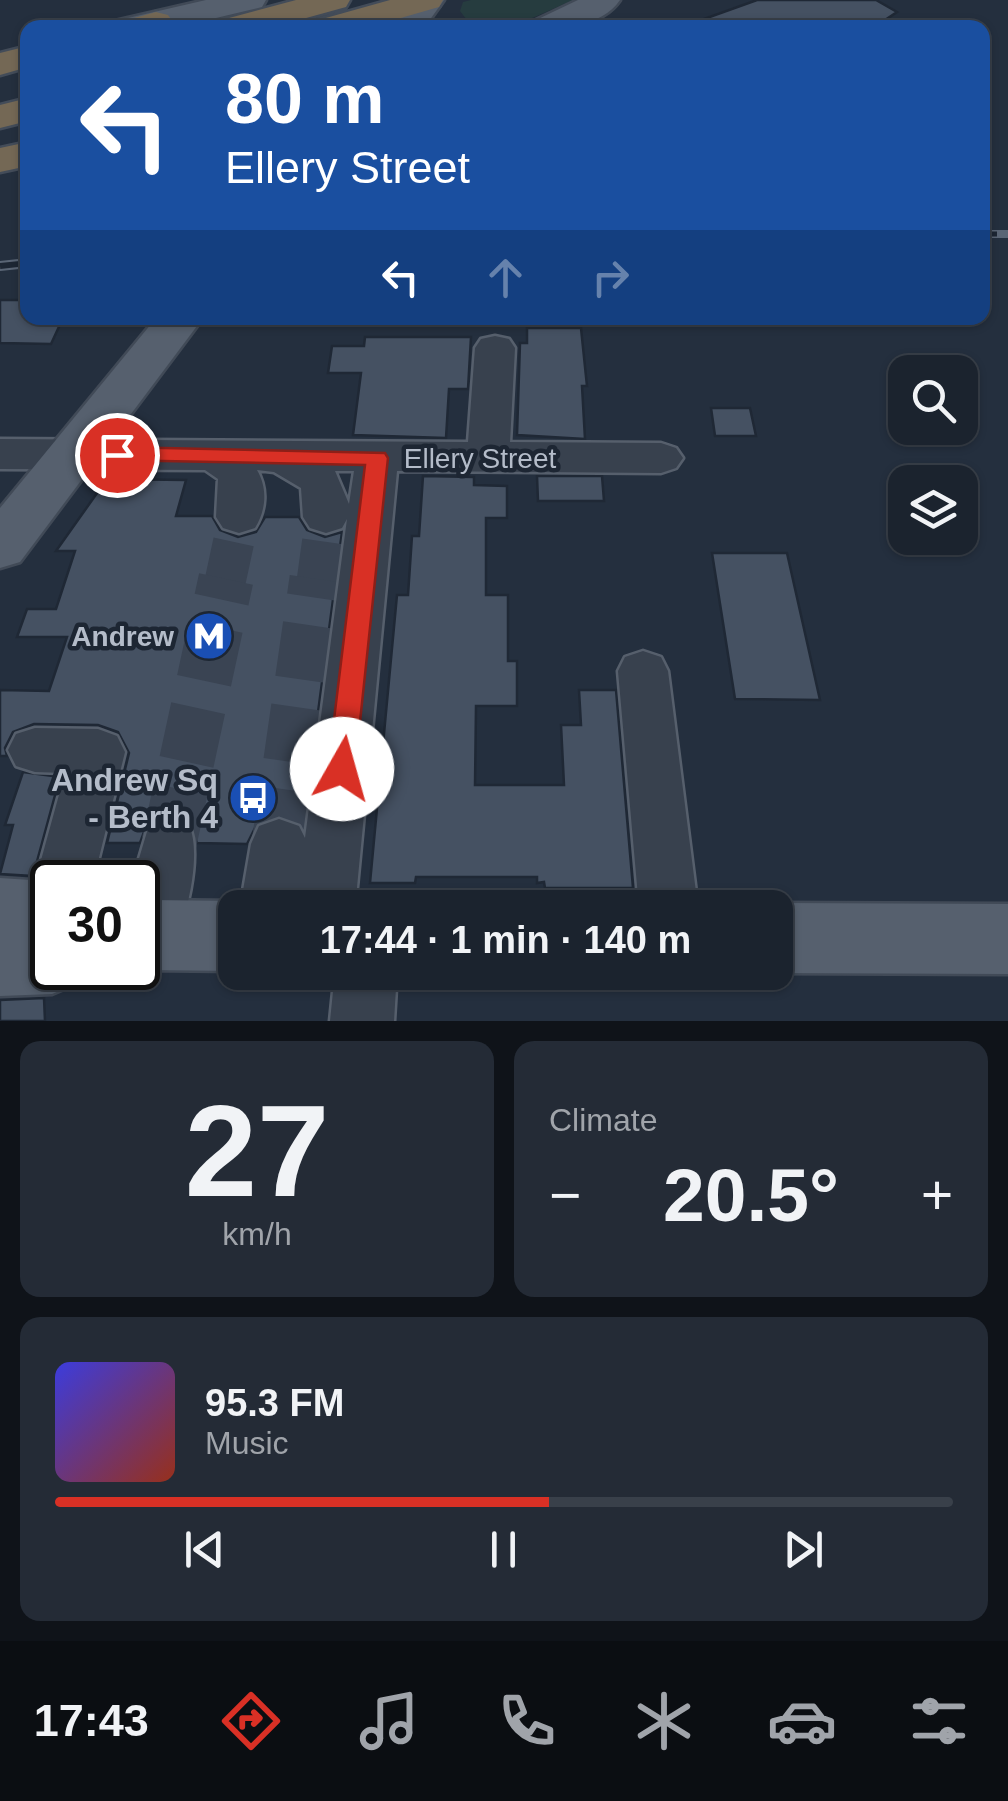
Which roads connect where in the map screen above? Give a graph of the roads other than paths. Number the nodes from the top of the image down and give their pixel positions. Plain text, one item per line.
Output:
1 (216, 0) edge
2 (250, 0) edge
3 (334, 0) edge
4 (604, 0) edge
5 (158, 20) edge
6 (165, 20) edge
7 (260, 20) edge
8 (563, 20) edge
9 (174, 325) edge
10 (495, 348) dead end
11 (0, 454) edge
12 (73, 454) junction
13 (210, 456) junction
14 (278, 458) junction
15 (377, 458) junction
16 (488, 458) junction
17 (661, 458) dead end
18 (239, 516) tunnel mouth
19 (326, 517) tunnel mouth
20 (0, 547) edge
21 (643, 671) dead end
22 (35, 750) dead end
23 (169, 843) tunnel mouth
24 (279, 844) tunnel mouth
25 (70, 860) edge
26 (160, 874) edge
27 (272, 890) edge
28 (327, 890) edge
29 (667, 890) edge
30 (0, 912) edge
31 (30, 913) edge
32 (160, 935) edge
33 (218, 936) edge
34 (793, 938) edge
35 (1008, 938) edge
36 (30, 959) edge
37 (0, 960) edge
38 (365, 990) edge
39 (362, 1021) edge

1 - 5 main road
2 - 6 main road
3 - 7 highway
4 - 8 main road
9 - 12 main road
10 - 16 street
11 - 12 street, Ellery Street
12 - 13 street, Ellery Street
12 - 20 main road
13 - 14 street, Ellery Street
13 - 18 street
14 - 15 street, Ellery Street
14 - 19 street
15 - 16 street, Ellery Street
15 - 28 street
16 - 17 street, Ellery Street
21 - 29 street
22 - 25 street
23 - 26 street
24 - 27 street
30 - 31 main road
32 - 33 main road
34 - 35 main road
36 - 37 main road
38 - 39 street

